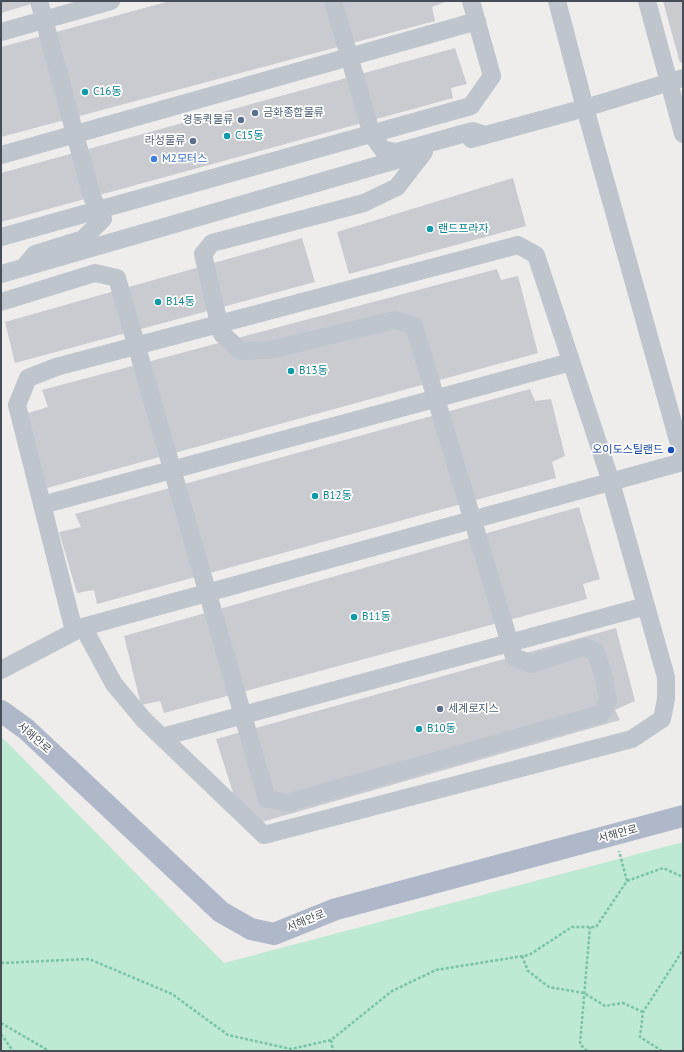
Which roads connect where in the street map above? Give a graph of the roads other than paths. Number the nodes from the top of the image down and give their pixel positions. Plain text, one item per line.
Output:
1 (39, 1) edge
2 (111, 1) edge
3 (333, 1) edge
4 (471, 1) edge
5 (558, 1) edge
6 (647, 1) edge
7 (477, 21) junction
8 (1, 32) edge
9 (676, 80) edge
10 (586, 108) junction
11 (683, 134) edge
12 (485, 135) junction
13 (424, 152) junction
14 (1, 155) edge
15 (1, 237) edge
16 (24, 267) junction
17 (1, 274) edge
18 (1, 302) edge
19 (571, 362) junction
20 (683, 458) edge
21 (683, 462) edge
22 (610, 482) junction
23 (42, 505) junction
24 (646, 606) junction
25 (78, 629) junction
26 (1, 670) edge
27 (1, 711) edge
28 (162, 737) junction
29 (683, 816) edge

1 - 16 street, bridge
2 - 8 street
3 - 12 street, bridge
4 - 7 street
5 - 10 street
6 - 9 street
7 - 14 street
7 - 15 street
9 - 10 street
9 - 11 street
10 - 12 street
10 - 20 street
12 - 13 street
13 - 16 street
13 - 18 street, bridge
16 - 17 street
19 - 22 street
19 - 23 street
19 - 23 street
21 - 22 street
22 - 24 street
22 - 25 street
23 - 25 street
24 - 28 street
24 - 28 street
25 - 26 street
25 - 28 street
27 - 29 main road, 서해안로

